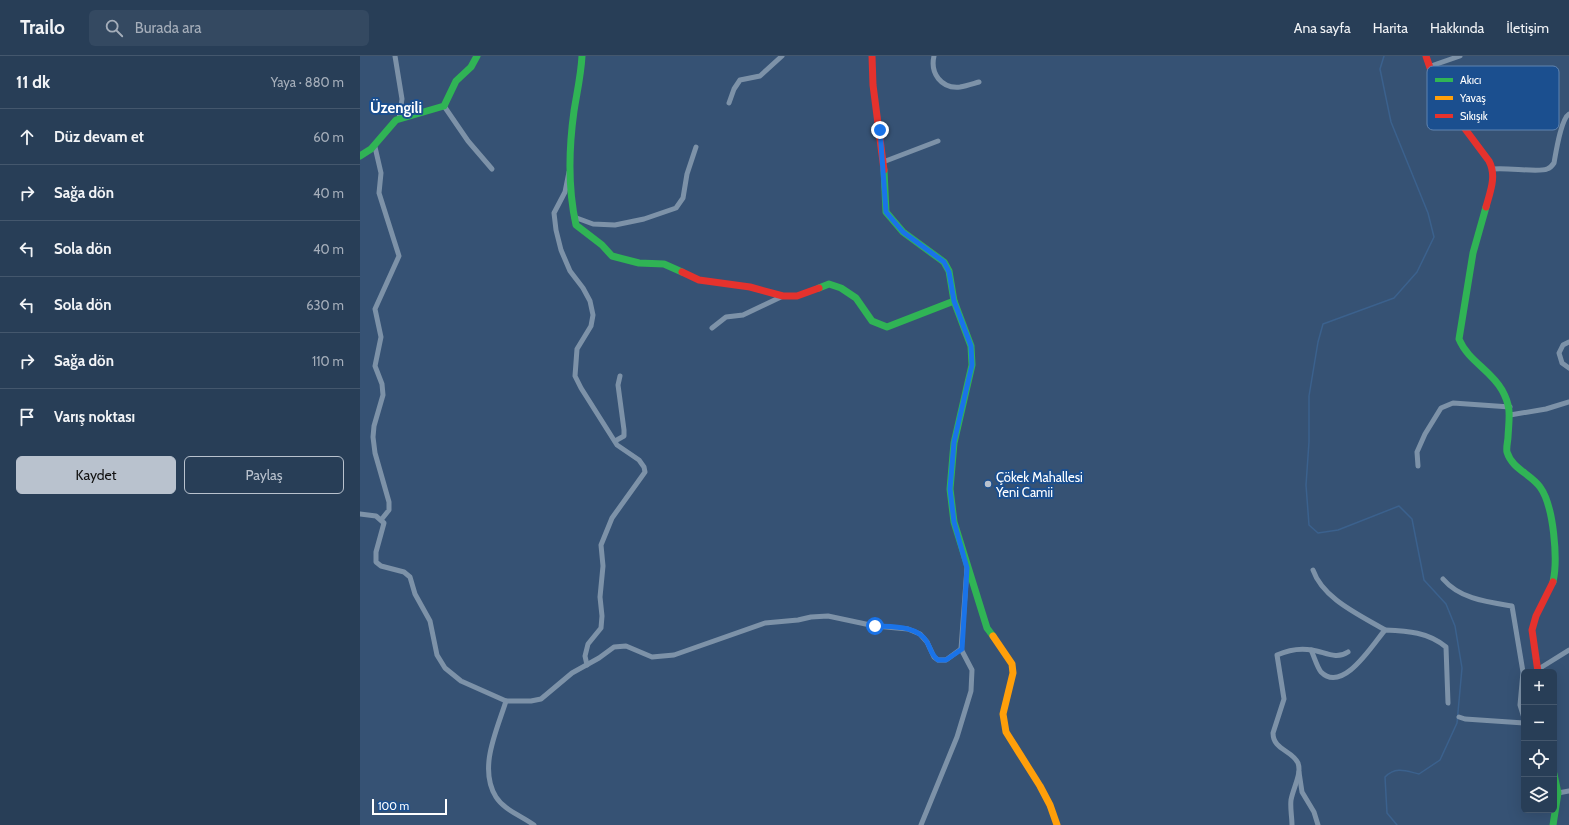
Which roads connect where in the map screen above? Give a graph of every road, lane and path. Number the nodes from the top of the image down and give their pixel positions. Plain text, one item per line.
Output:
1 (395, 56) edge
2 (477, 56) edge
3 (582, 56) edge
4 (782, 56) edge
5 (872, 56) edge
6 (934, 56) edge
7 (1427, 56) edge
8 (1460, 56) edge
9 (1431, 66) joint
10 (979, 82) dead end
11 (729, 103) dead end
12 (444, 106) junction
13 (1569, 114) edge
14 (399, 119) junction
15 (1466, 130) edge
16 (938, 141) dead end
17 (375, 147) junction
18 (696, 147) dead end
19 (571, 155) junction
20 (360, 156) edge
21 (883, 162) junction
22 (492, 169) dead end
23 (1493, 169) junction
24 (574, 217) junction
25 (783, 296) junction
26 (954, 301) junction
27 (712, 328) dead end
28 (1569, 342) edge
29 (1569, 368) edge
30 (620, 376) dead end
31 (1569, 402) edge
32 (1510, 408) junction
33 (1510, 415) junction
34 (615, 441) junction
35 (1418, 466) dead end
36 (360, 514) edge
37 (381, 520) junction
38 (967, 568) junction
39 (1313, 570) dead end
40 (1443, 579) dead end
41 (1385, 630) junction
42 (962, 649) junction
43 (1311, 650) junction
44 (1569, 650) edge
45 (1348, 652) dead end
46 (587, 665) junction
47 (1537, 669) edge
48 (1540, 669) edge
49 (506, 701) junction
50 (1448, 703) dead end
51 (1521, 708) edge
52 (1459, 718) dead end
53 (1521, 723) edge
54 (1299, 771) junction
55 (1555, 777) edge
56 (1569, 791) edge
57 (1558, 793) junction
58 (534, 825) edge
59 (921, 825) edge
60 (1057, 825) edge
61 (1292, 825) edge
62 (1318, 825) edge
63 (1553, 825) edge

1 - 14 street
2 - 12 street
3 - 19 street
4 - 11 street
5 - 21 street
6 - 10 street
7 - 9 street
8 - 9 street
12 - 14 street
12 - 22 street
13 - 23 street
14 - 17 street
15 - 23 street
16 - 21 street
17 - 20 street
17 - 37 street
18 - 24 street
19 - 24 street
19 - 34 street
21 - 26 street
23 - 32 street
24 - 25 street
25 - 26 street
25 - 27 street
26 - 38 street
28 - 29 street
30 - 34 street
31 - 33 street
32 - 33 street
32 - 35 street
33 - 47 street
34 - 46 street
36 - 37 street
37 - 49 street
38 - 42 street
38 - 60 street
39 - 41 street
40 - 51 street
41 - 43 street
41 - 50 street
42 - 46 street
42 - 59 street
43 - 45 street
43 - 54 street
44 - 48 street
46 - 49 street
49 - 58 street
52 - 53 street
54 - 61 street
54 - 62 street
55 - 57 street
56 - 57 street
57 - 63 street

